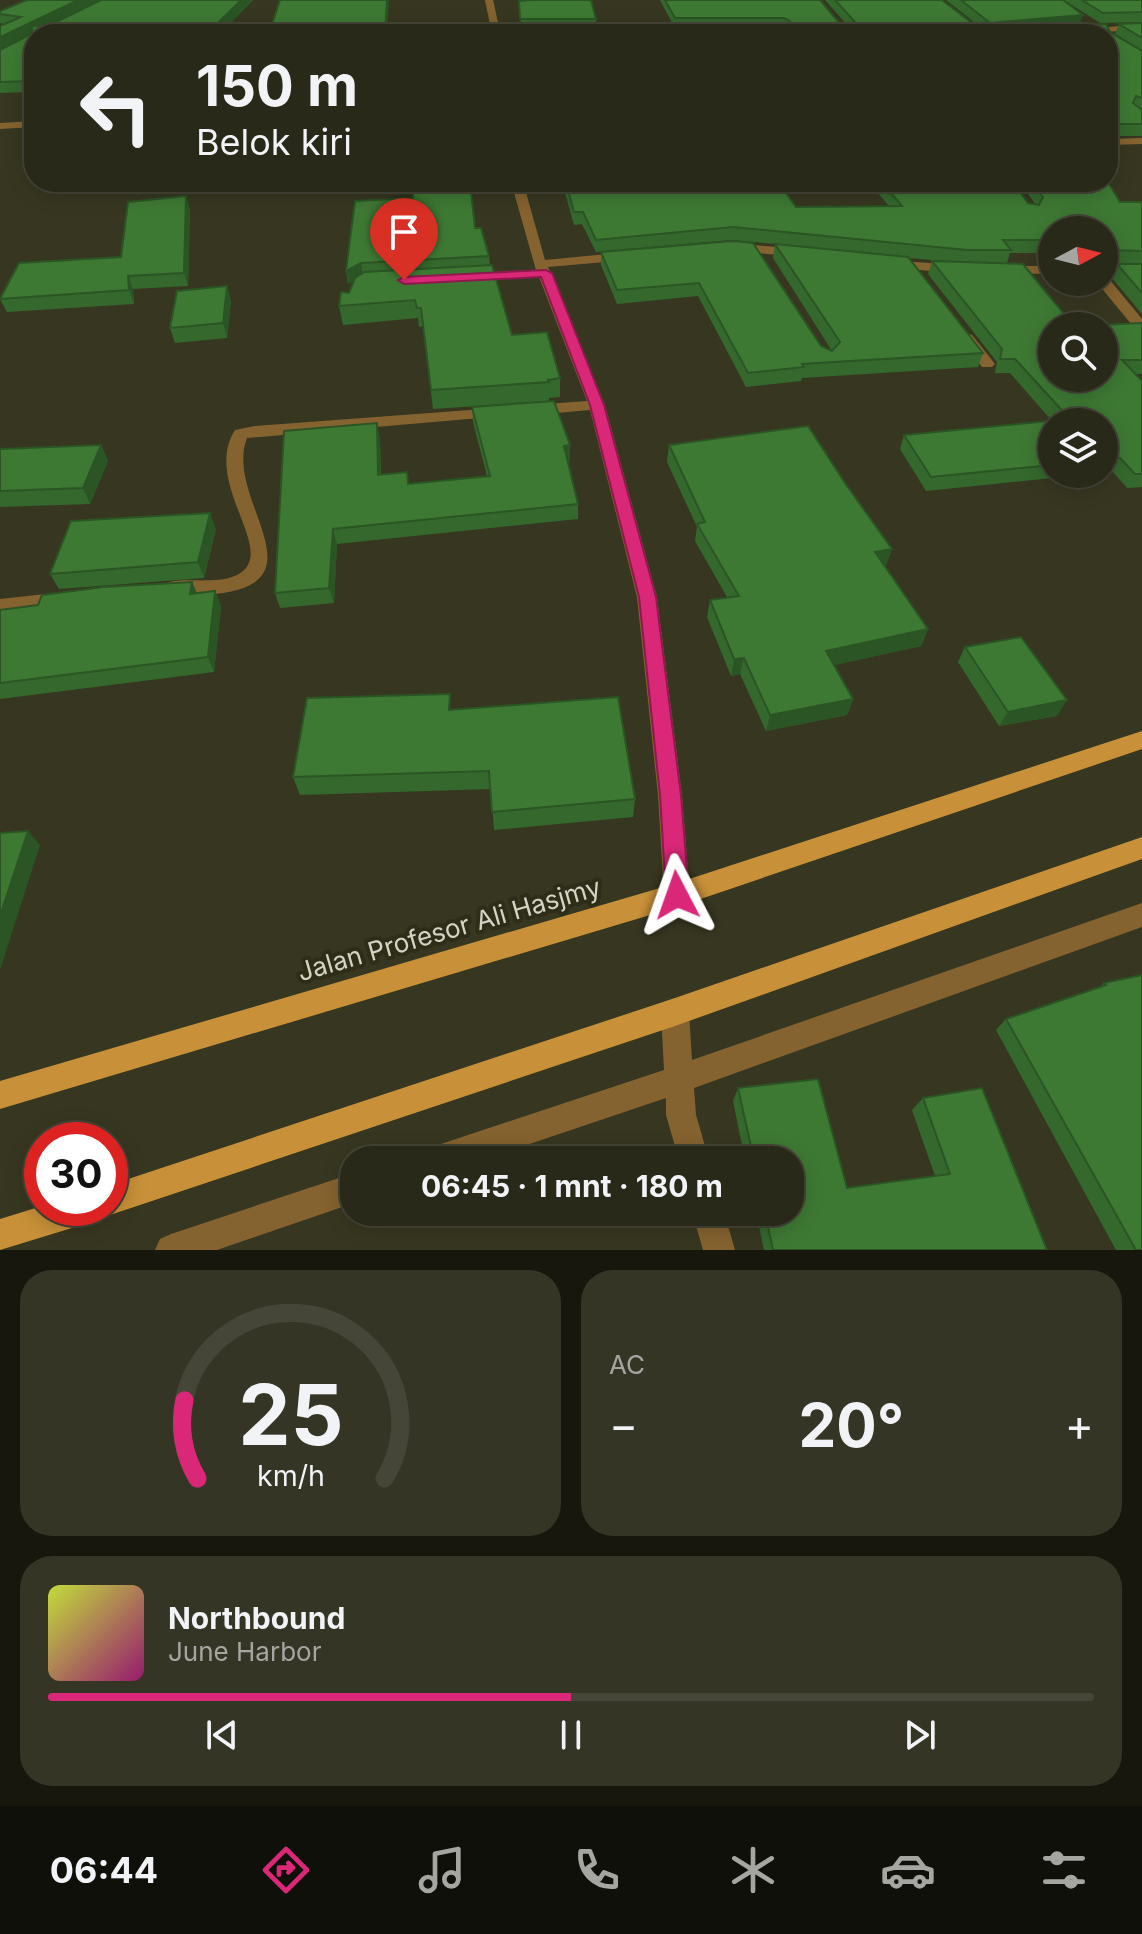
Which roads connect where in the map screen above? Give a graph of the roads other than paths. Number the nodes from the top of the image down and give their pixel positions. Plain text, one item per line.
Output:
1 (489, 0) edge
2 (1085, 22) edge
3 (494, 24) edge
4 (1088, 24) edge
5 (1142, 27) edge
6 (1118, 31) edge
7 (24, 125) edge
8 (0, 126) edge
9 (1142, 141) edge
10 (1118, 142) edge
11 (520, 192) edge
12 (715, 248) edge
13 (636, 255) edge
14 (814, 255) edge
15 (872, 263) edge
16 (543, 268) junction
17 (963, 270) edge
18 (993, 270) edge
19 (1038, 270) edge
20 (453, 278) edge
21 (1116, 296) edge
22 (958, 327) edge
23 (1142, 328) edge
24 (987, 364) dead end
25 (597, 405) junction
26 (153, 590) edge
27 (78, 597) edge
28 (0, 606) edge
29 (1142, 740) edge
30 (1142, 848) edge
31 (677, 895) junction
32 (1142, 915) edge
33 (675, 1012) junction
34 (679, 1079) junction
35 (0, 1095) edge
36 (480, 1146) edge
37 (690, 1146) edge
38 (340, 1193) edge
39 (128, 1194) edge
40 (28, 1226) edge
41 (712, 1226) edge
42 (0, 1235) edge
43 (171, 1250) edge
44 (719, 1250) edge

1 - 3 street
2 - 4 street
5 - 6 street
7 - 8 street
9 - 10 street
11 - 16 street
12 - 14 street
13 - 16 street
15 - 17 street
16 - 20 street
16 - 25 street
18 - 19 street
21 - 23 street
22 - 24 street
25 - 26 street
25 - 31 street
27 - 28 street
29 - 31 main road, Jalan Profesor Ali Hasjmy
30 - 33 main road
31 - 35 main road, Jalan Profesor Ali Hasjmy
32 - 34 street
33 - 34 street
33 - 39 main road
34 - 36 street
34 - 37 street
38 - 43 street
40 - 42 main road
41 - 44 street

